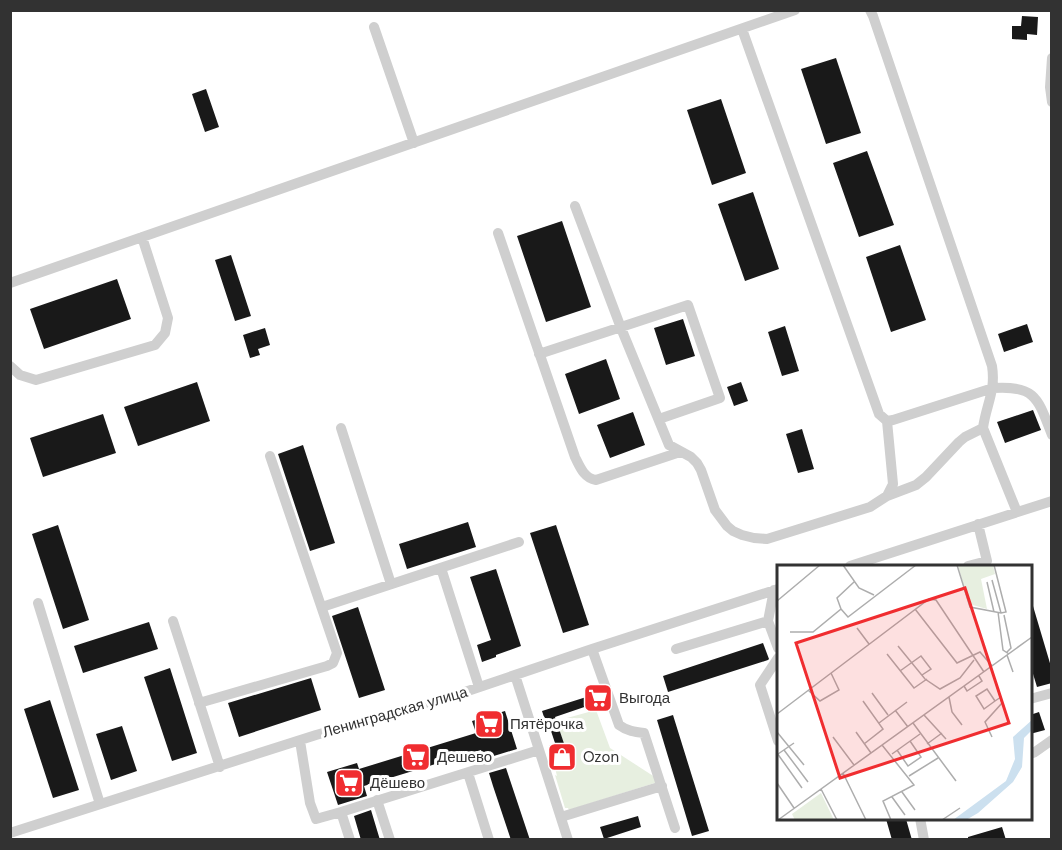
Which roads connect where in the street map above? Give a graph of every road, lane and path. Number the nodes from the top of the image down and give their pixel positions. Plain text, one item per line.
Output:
1 (795, 10) edge
2 (870, 10) edge
3 (374, 27) dead end
4 (742, 29) junction
5 (1052, 58) edge
6 (1052, 102) edge
7 (414, 143) junction
8 (575, 206) dead end
9 (498, 233) dead end
10 (142, 237) junction
11 (10, 283) edge
12 (621, 328) junction
13 (540, 354) junction
14 (10, 366) edge
15 (993, 388) junction
16 (659, 419) junction
17 (887, 421) junction
18 (341, 428) dead end
19 (983, 428) junction
20 (1052, 435) edge
21 (680, 452) junction
22 (270, 456) dead end
23 (887, 496) junction
24 (1052, 501) edge
25 (1017, 512) junction
26 (978, 524) junction
27 (519, 542) dead end
28 (876, 563) edge
29 (974, 565) edge
30 (441, 568) junction
31 (391, 584) junction
32 (776, 590) edge
33 (38, 603) dead end
34 (322, 607) junction
35 (173, 621) dead end
36 (768, 621) junction
37 (777, 645) edge
38 (592, 649) junction
39 (676, 649) dead end
40 (777, 660) edge
41 (515, 675) junction
42 (479, 687) junction
43 (1052, 693) edge
44 (1032, 698) edge
45 (199, 702) junction
46 (777, 738) edge
47 (1052, 740) edge
48 (300, 741) junction
49 (539, 750) junction
50 (1032, 753) edge
51 (220, 767) junction
52 (468, 773) junction
53 (662, 786) junction
54 (377, 800) junction
55 (100, 804) junction
56 (341, 812) junction
57 (561, 817) junction
58 (920, 820) edge
59 (675, 828) dead end
60 (10, 833) edge
61 (24, 834) edge
62 (350, 840) edge
63 (390, 840) edge
64 (489, 840) edge
65 (568, 840) edge
66 (924, 840) edge

1 - 4 street
2 - 15 street
3 - 7 street
4 - 7 street
4 - 17 street
5 - 6 street
7 - 10 street
8 - 12 street
9 - 13 street
10 - 11 street
10 - 14 street
12 - 13 street
12 - 16 street
12 - 16 street
13 - 21 street
15 - 17 street
15 - 19 street
15 - 20 street
16 - 21 street
17 - 23 street
18 - 31 street
19 - 23 street
19 - 25 street
21 - 23 street
22 - 34 street
24 - 25 street
25 - 26 street
26 - 28 street
26 - 29 street
27 - 30 street
30 - 31 street
30 - 42 street
31 - 34 street
32 - 36 street
32 - 38 street, Ленинградская улица
33 - 55 street
34 - 45 street
35 - 45 street
36 - 37 street
36 - 39 street
38 - 41 street, Ленинградская улица
38 - 53 street
40 - 46 street
41 - 42 street, Ленинградская улица
41 - 49 street
42 - 48 street, Ленинградская улица
43 - 44 street
45 - 51 street
47 - 50 street
48 - 51 street, Ленинградская улица
48 - 56 street
49 - 52 street
49 - 57 street
51 - 55 street, Ленинградская улица
52 - 54 street
52 - 64 street
53 - 57 street
53 - 59 street
54 - 56 street
54 - 63 street
55 - 61 street, Ленинградская улица
56 - 62 street
57 - 65 street
58 - 66 street
60 - 61 street, Ленинградская улица

